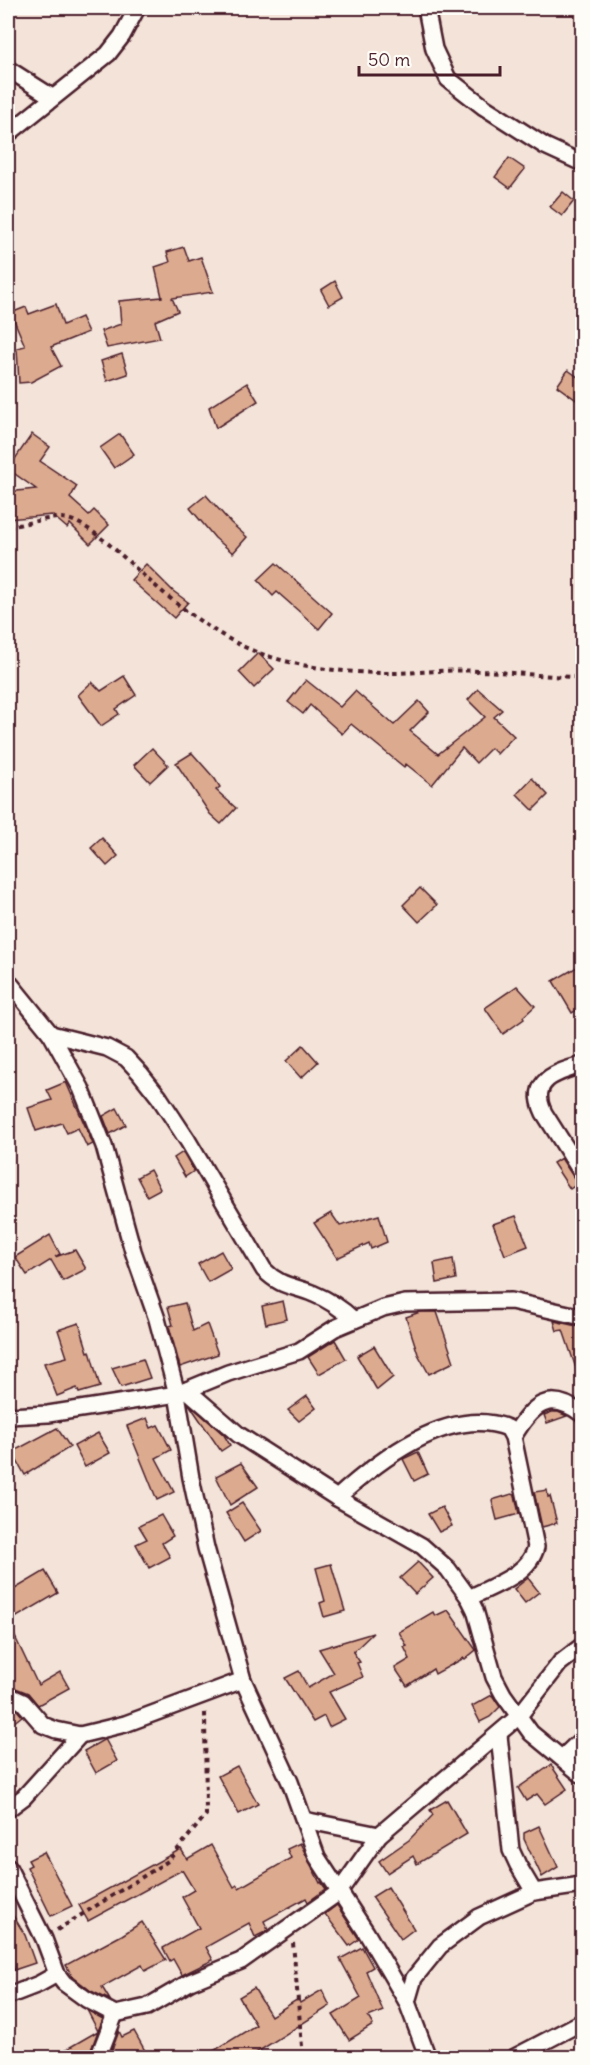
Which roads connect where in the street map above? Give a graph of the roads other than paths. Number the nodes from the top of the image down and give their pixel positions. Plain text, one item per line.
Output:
1 (137, 8) edge
2 (426, 8) edge
3 (8, 69) edge
4 (52, 97) junction
5 (8, 134) edge
6 (582, 164) edge
7 (8, 981) edge
8 (51, 1034) junction
9 (582, 1065) edge
10 (582, 1173) edge
11 (582, 1317) edge
12 (354, 1320) junction
13 (182, 1392) junction
14 (582, 1414) edge
15 (8, 1416) edge
16 (513, 1437) junction
17 (337, 1498) junction
18 (469, 1598) junction
19 (582, 1646) edge
20 (243, 1680) junction
21 (8, 1695) edge
22 (519, 1716) junction
23 (80, 1735) junction
24 (499, 1735) junction
25 (582, 1739) edge
26 (562, 1758) junction
27 (582, 1775) edge
28 (8, 1809) edge
29 (304, 1820) junction
30 (379, 1835) junction
31 (8, 1867) edge
32 (582, 1885) edge
33 (339, 1892) junction
34 (534, 1892) junction
35 (57, 1974) junction
36 (8, 1996) edge
37 (407, 2002) junction
38 (114, 2014) junction
39 (582, 2022) edge
40 (98, 2058) edge
41 (428, 2058) edge
42 (513, 2058) edge

1 - 4 street
2 - 6 street
3 - 4 street
4 - 5 street
7 - 8 street
8 - 12 street
8 - 13 street
9 - 10 street
11 - 12 street
12 - 13 street
13 - 15 street
13 - 17 street
13 - 20 street
14 - 16 street
16 - 17 street
16 - 18 street
17 - 18 street
18 - 22 street
19 - 22 street
20 - 23 street
20 - 29 street
21 - 23 street
22 - 24 street
22 - 26 street
23 - 28 street
24 - 30 street
24 - 34 street
25 - 26 street
26 - 27 street
29 - 30 street
29 - 33 street
30 - 33 street
31 - 35 street
32 - 34 street
33 - 37 street
33 - 38 street
34 - 37 street
35 - 36 street
35 - 38 street
37 - 41 street
38 - 40 street
39 - 42 street

